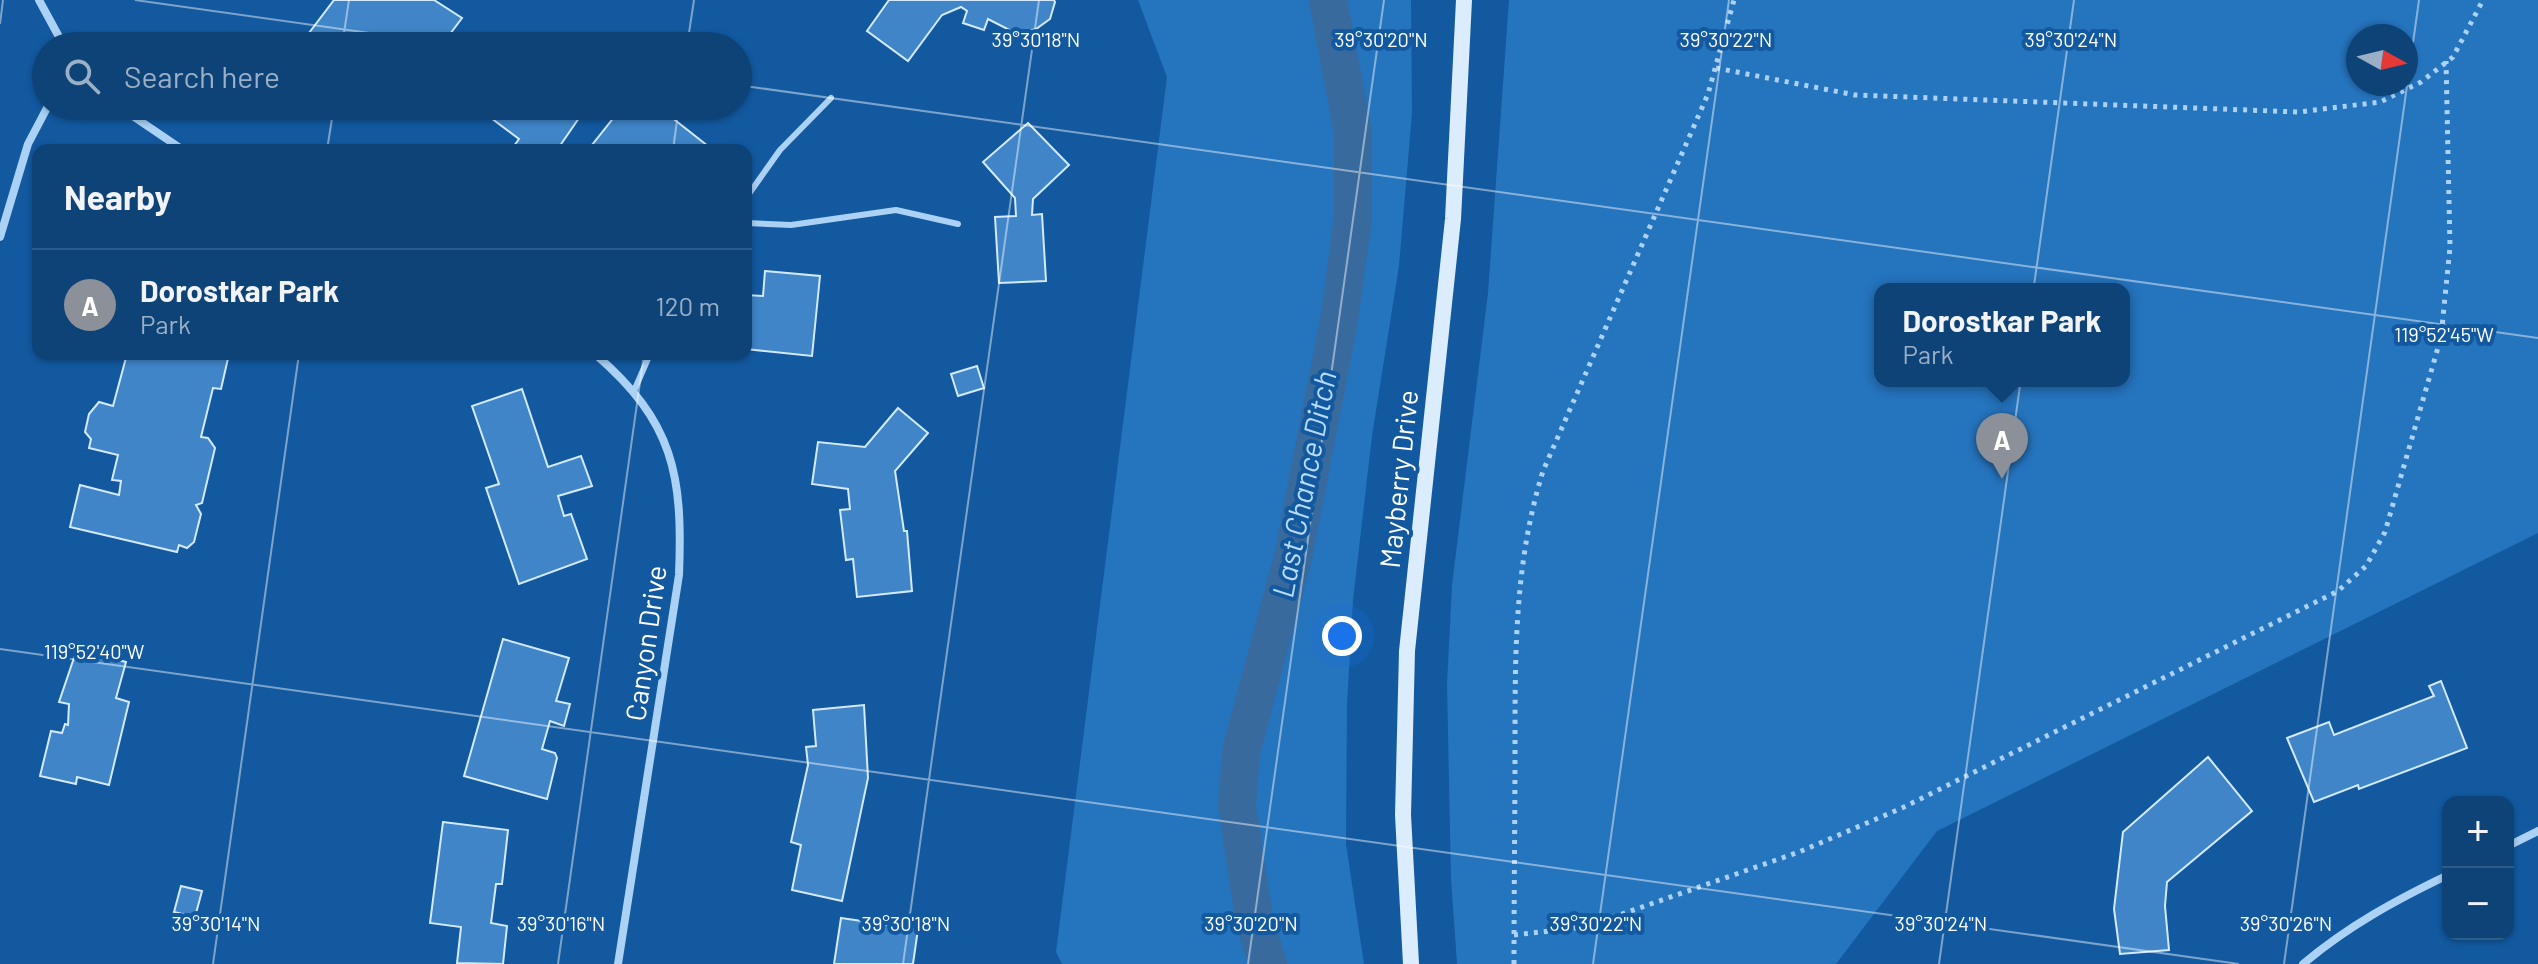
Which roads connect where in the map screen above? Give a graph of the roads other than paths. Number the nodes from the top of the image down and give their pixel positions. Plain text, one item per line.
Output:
1 (39, 0) edge
2 (1464, 0) edge
3 (56, 32) edge
4 (831, 98) dead end
5 (41, 120) edge
6 (139, 120) edge
7 (174, 144) edge
8 (752, 190) edge
9 (752, 223) edge
10 (958, 224) dead end
11 (0, 237) edge
12 (601, 360) edge
13 (647, 360) edge
14 (634, 391) junction
15 (2538, 831) edge
16 (2514, 843) edge
17 (2442, 878) edge
18 (618, 964) edge
19 (1411, 964) edge
20 (2303, 964) edge

1 - 3 street
2 - 19 main road, Mayberry Drive
4 - 8 lane
5 - 11 street
6 - 7 street
9 - 10 lane
12 - 14 street, Canyon Drive
13 - 14 lane
14 - 18 street, Canyon Drive
15 - 16 street
17 - 20 street

